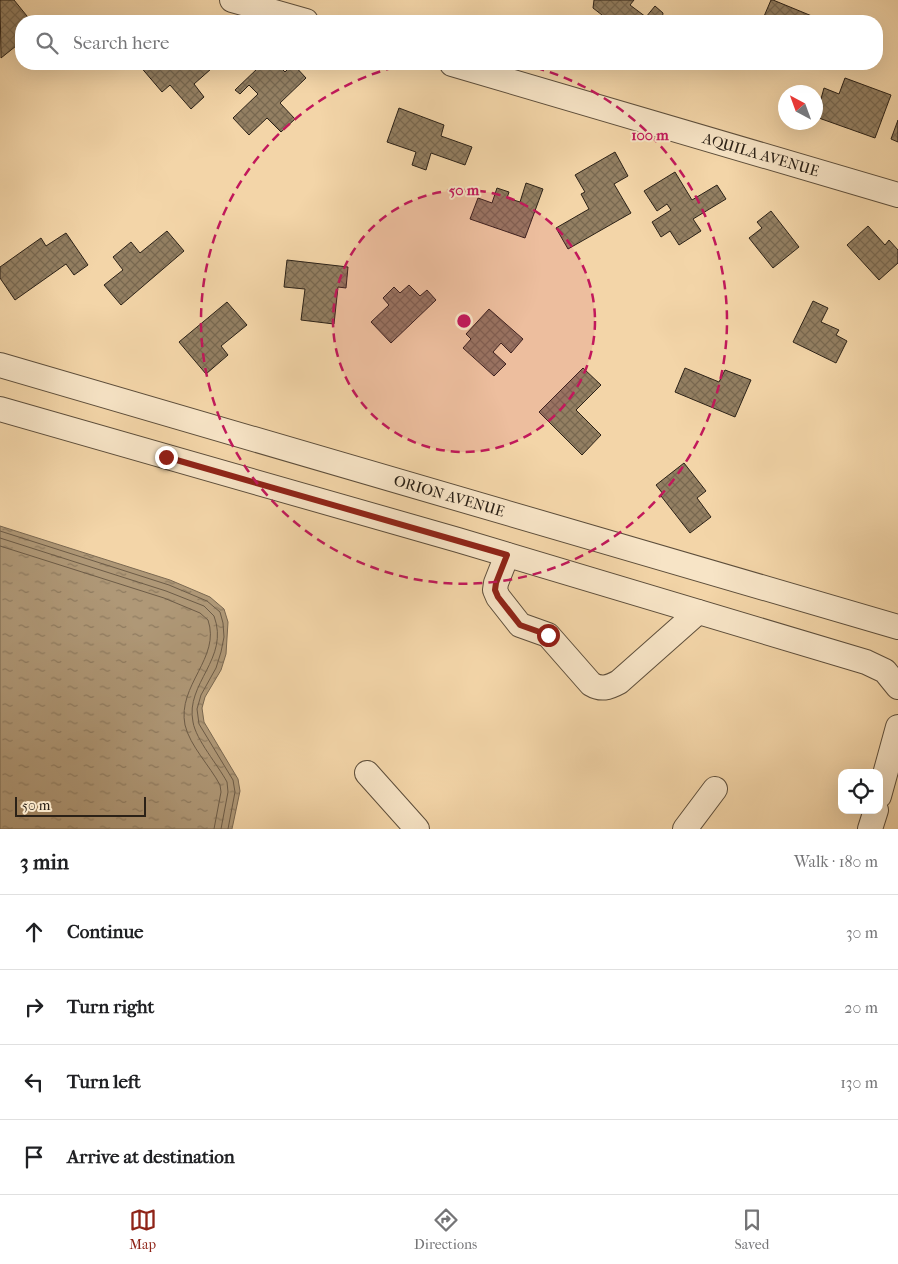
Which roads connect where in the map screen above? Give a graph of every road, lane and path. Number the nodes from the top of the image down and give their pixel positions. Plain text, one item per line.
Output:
1 (232, 0) edge
2 (285, 15) edge
3 (472, 70) edge
4 (898, 195) edge
5 (0, 365) edge
6 (0, 409) edge
7 (507, 555) junction
8 (698, 612) junction
9 (898, 627) edge
10 (898, 687) edge
11 (898, 727) edge
12 (367, 773) dead end
13 (883, 781) edge
14 (715, 790) dead end
15 (875, 814) edge
16 (417, 829) edge
17 (684, 829) edge
18 (870, 829) edge

1 - 2 street
3 - 4 street, AQUILA AVENUE
5 - 9 street, ORION AVENUE
6 - 7 street
7 - 8 street
7 - 8 street
8 - 10 street
11 - 13 street
12 - 16 street
14 - 17 street
15 - 18 street

